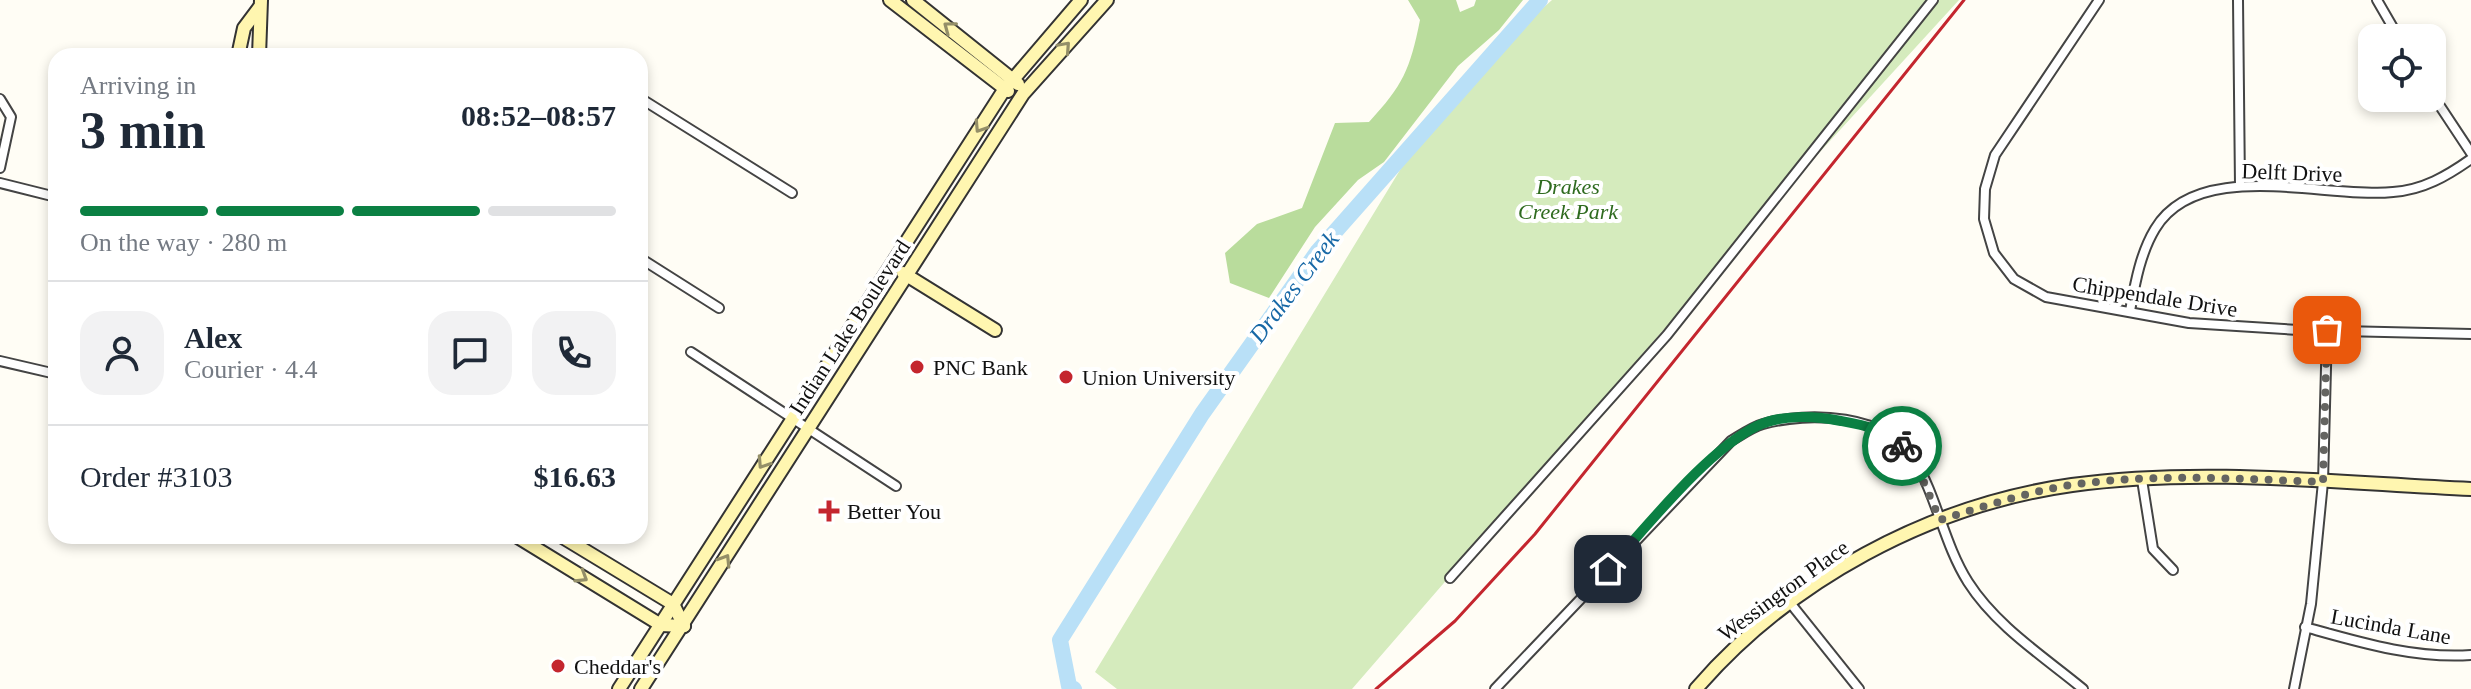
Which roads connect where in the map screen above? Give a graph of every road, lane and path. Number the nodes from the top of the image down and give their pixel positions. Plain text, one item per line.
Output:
1 (890, 0) edge
2 (913, 0) edge
3 (1081, 0) edge
4 (1107, 0) edge
5 (1933, 0) edge
6 (2099, 0) edge
7 (2238, 0) edge
8 (2377, 0) edge
9 (260, 4) edge
10 (2391, 24) edge
11 (240, 48) edge
12 (260, 48) edge
13 (1015, 78) junction
14 (1004, 90) junction
15 (1023, 94) junction
16 (0, 99) edge
17 (648, 103) edge
18 (2444, 112) edge
19 (2471, 153) edge
20 (2471, 159) edge
21 (0, 168) edge
22 (0, 183) edge
23 (2240, 186) junction
24 (792, 193) dead end
25 (48, 195) edge
26 (648, 263) edge
27 (889, 268) junction
28 (907, 274) junction
29 (719, 308) dead end
30 (2130, 311) junction
31 (995, 330) dead end
32 (2327, 330) junction
33 (2471, 334) edge
34 (691, 352) dead end
35 (0, 361) edge
36 (48, 372) edge
37 (792, 418) junction
38 (807, 428) junction
39 (2142, 480) junction
40 (2323, 482) junction
41 (896, 486) dead end
42 (2471, 489) edge
43 (1940, 520) junction
44 (529, 544) edge
45 (574, 544) edge
46 (2173, 570) dead end
47 (1450, 578) dead end
48 (673, 604) junction
49 (1791, 604) junction
50 (661, 625) junction
51 (684, 626) junction
52 (2305, 627) junction
53 (2471, 655) edge
54 (619, 689) edge
55 (641, 689) edge
56 (1495, 689) edge
57 (1696, 689) edge
58 (1859, 689) edge
59 (2083, 689) edge
60 (2294, 689) edge

1 - 14 street
13 -> 2 street
3 - 13 street, Indian Lake Boulevard
15 -> 4 street, Indian Lake Boulevard
5 - 47 street
6 - 30 street, Chippendale Drive
7 - 23 street
8 - 10 street
9 - 11 street
9 - 12 street
13 - 14 street, Indian Lake Boulevard
13 - 15 street
14 - 15 street
14 -> 27 street, Indian Lake Boulevard
15 - 28 street, Indian Lake Boulevard
16 - 21 street
17 - 24 street
18 - 19 street
20 - 23 street, Delft Drive
22 - 25 street
23 - 30 street, Delft Drive
26 - 29 street
27 - 28 street
27 - 37 street, Indian Lake Boulevard
28 - 31 street
28 - 38 street, Indian Lake Boulevard
30 - 32 street, Chippendale Drive
32 - 33 street, Chippendale Drive
32 - 40 street
34 - 37 street
35 - 36 street
37 - 38 street
37 -> 48 street, Indian Lake Boulevard
38 - 41 street
51 -> 38 street, Indian Lake Boulevard
39 - 40 street, Wessington Place
39 - 43 street, Wessington Place
39 - 46 street
40 - 42 street, Wessington Place
40 - 52 street
43 - 49 street, Wessington Place
43 - 56 street
43 - 59 street
44 -> 50 street
45 - 48 street
48 - 50 street, Indian Lake Boulevard
48 - 51 street
49 - 57 street, Wessington Place
49 - 58 street
50 - 51 street
50 - 54 street, Indian Lake Boulevard
51 - 55 street, Indian Lake Boulevard
52 - 53 street, Lucinda Lane
52 - 60 street

